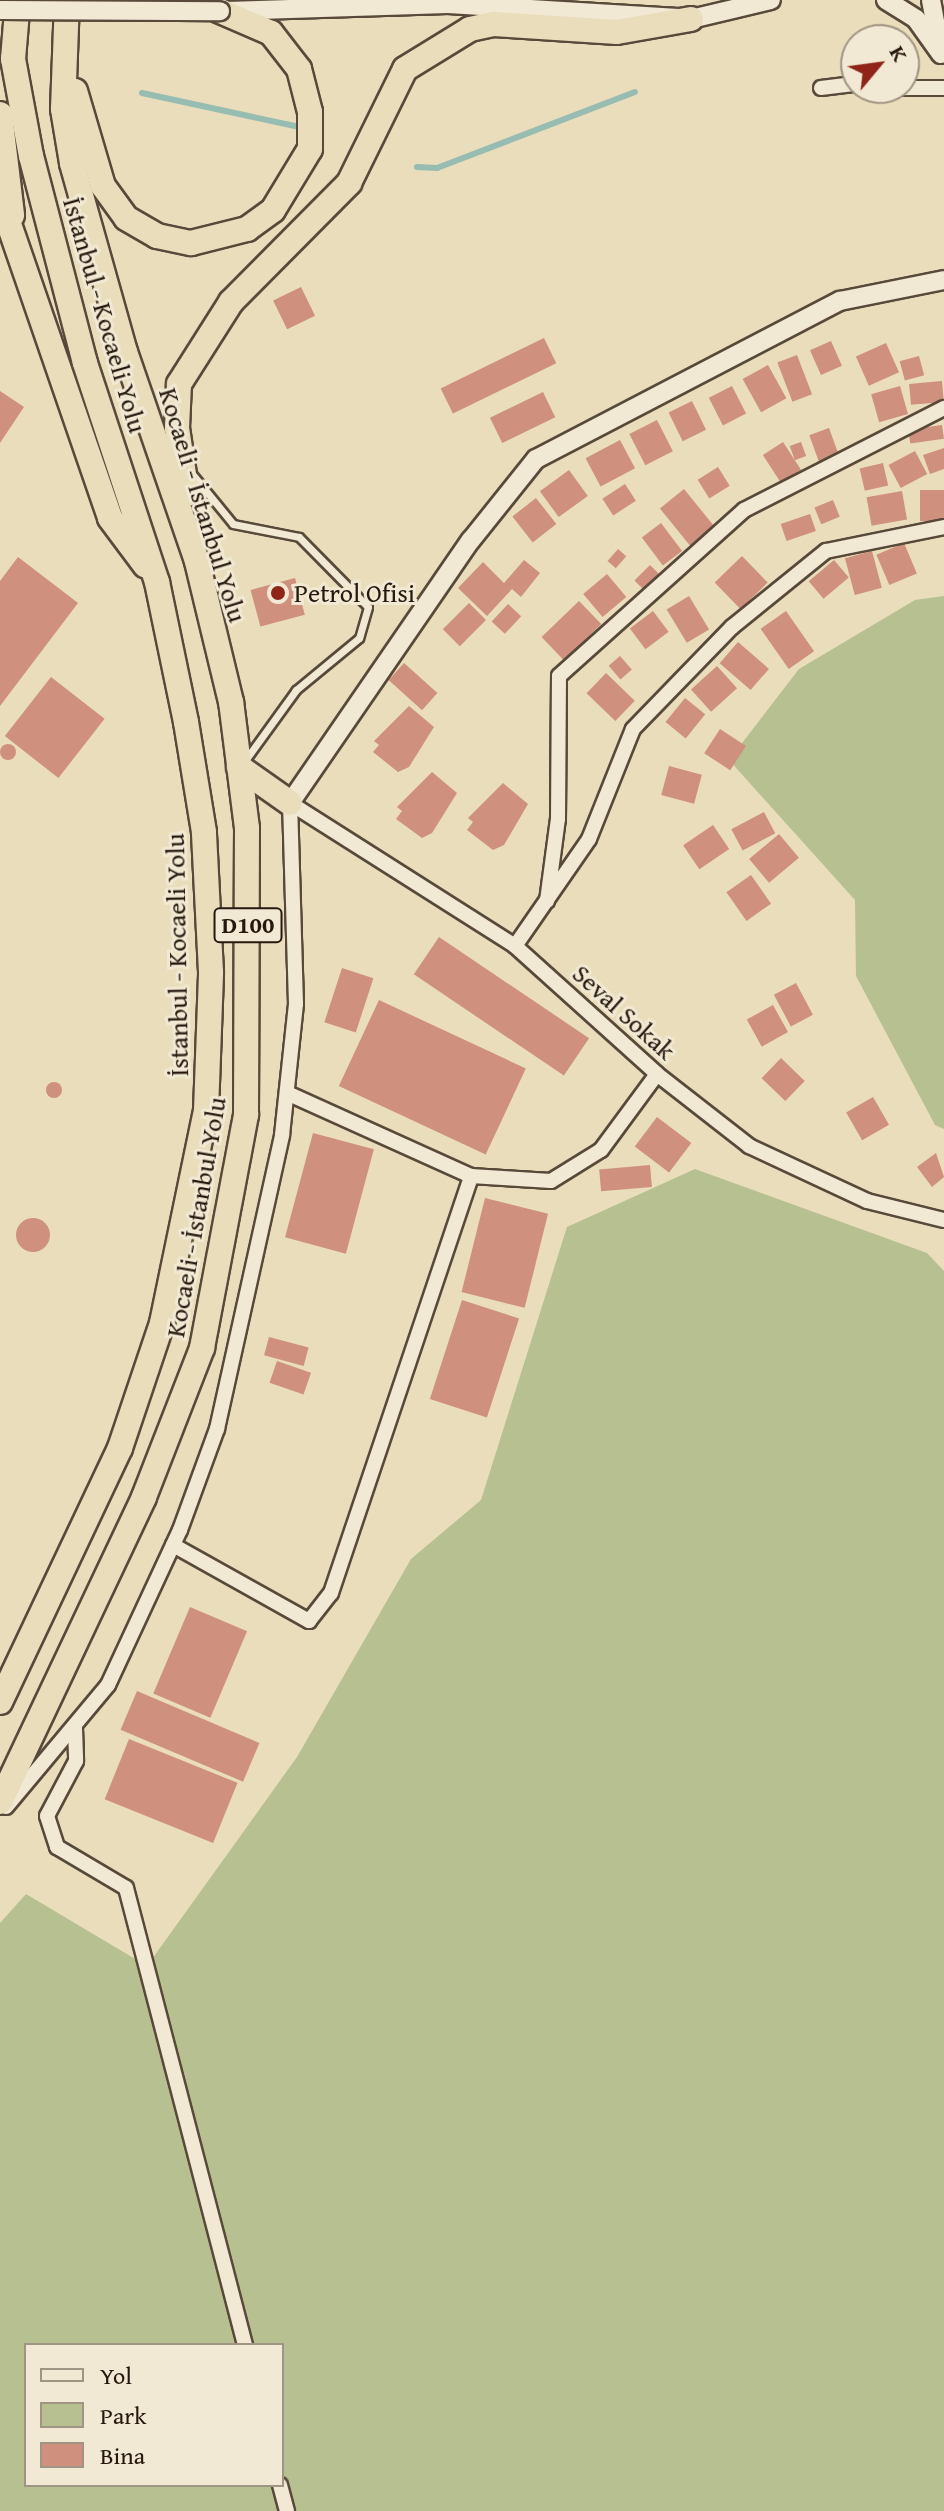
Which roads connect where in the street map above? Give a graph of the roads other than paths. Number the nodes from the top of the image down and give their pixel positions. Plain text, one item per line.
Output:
1 (18, 0) edge
2 (67, 0) edge
3 (771, 0) edge
4 (886, 0) edge
5 (931, 0) edge
6 (0, 10) edge
7 (220, 11) junction
8 (691, 19) junction
9 (63, 38) junction
10 (942, 60) edge
11 (840, 86) edge
12 (821, 88) dead end
13 (920, 88) edge
14 (944, 88) edge
15 (0, 114) edge
16 (0, 198) edge
17 (13, 229) junction
18 (944, 280) edge
19 (944, 408) edge
20 (180, 459) junction
21 (944, 527) edge
22 (157, 582) junction
23 (207, 603) junction
24 (239, 767) junction
25 (290, 803) junction
26 (547, 901) junction
27 (515, 946) junction
28 (657, 1074) junction
29 (287, 1093) junction
30 (471, 1176) junction
31 (944, 1220) edge
32 (173, 1545) junction
33 (0, 1702) edge
34 (75, 1728) junction
35 (0, 1802) edge
36 (0, 1814) edge
37 (244, 2343) edge
38 (281, 2487) edge
39 (287, 2511) edge

1 - 22 highway, İstanbul - Kocaeli Yolu / D100
2 - 9 highway, Kocaeli - İstanbul Yolu / D100
3 - 8 street
4 - 10 street
5 - 10 street
6 - 7 street, bridge
7 - 8 street
7 - 9 highway
8 - 20 highway
9 - 23 highway, Kocaeli - İstanbul Yolu / D100
11 - 12 street
13 - 14 street
15 - 17 highway
16 - 17 highway
17 - 22 highway
18 - 25 street
19 - 26 street
20 - 23 highway
20 - 24 lane
21 - 26 street
22 - 33 highway, İstanbul - Kocaeli Yolu / D100
23 - 24 highway, Kocaeli - İstanbul Yolu / D100
24 - 25 highway
24 - 35 highway, Kocaeli - İstanbul Yolu / D100
25 - 27 street, Seval Sokak
25 - 29 street
26 - 27 street
27 - 28 street, Seval Sokak
28 - 30 street
28 - 31 street, Seval Sokak
29 - 30 street
29 - 32 street
30 - 32 street
32 - 34 street
34 - 36 street
34 - 37 street
38 - 39 street

